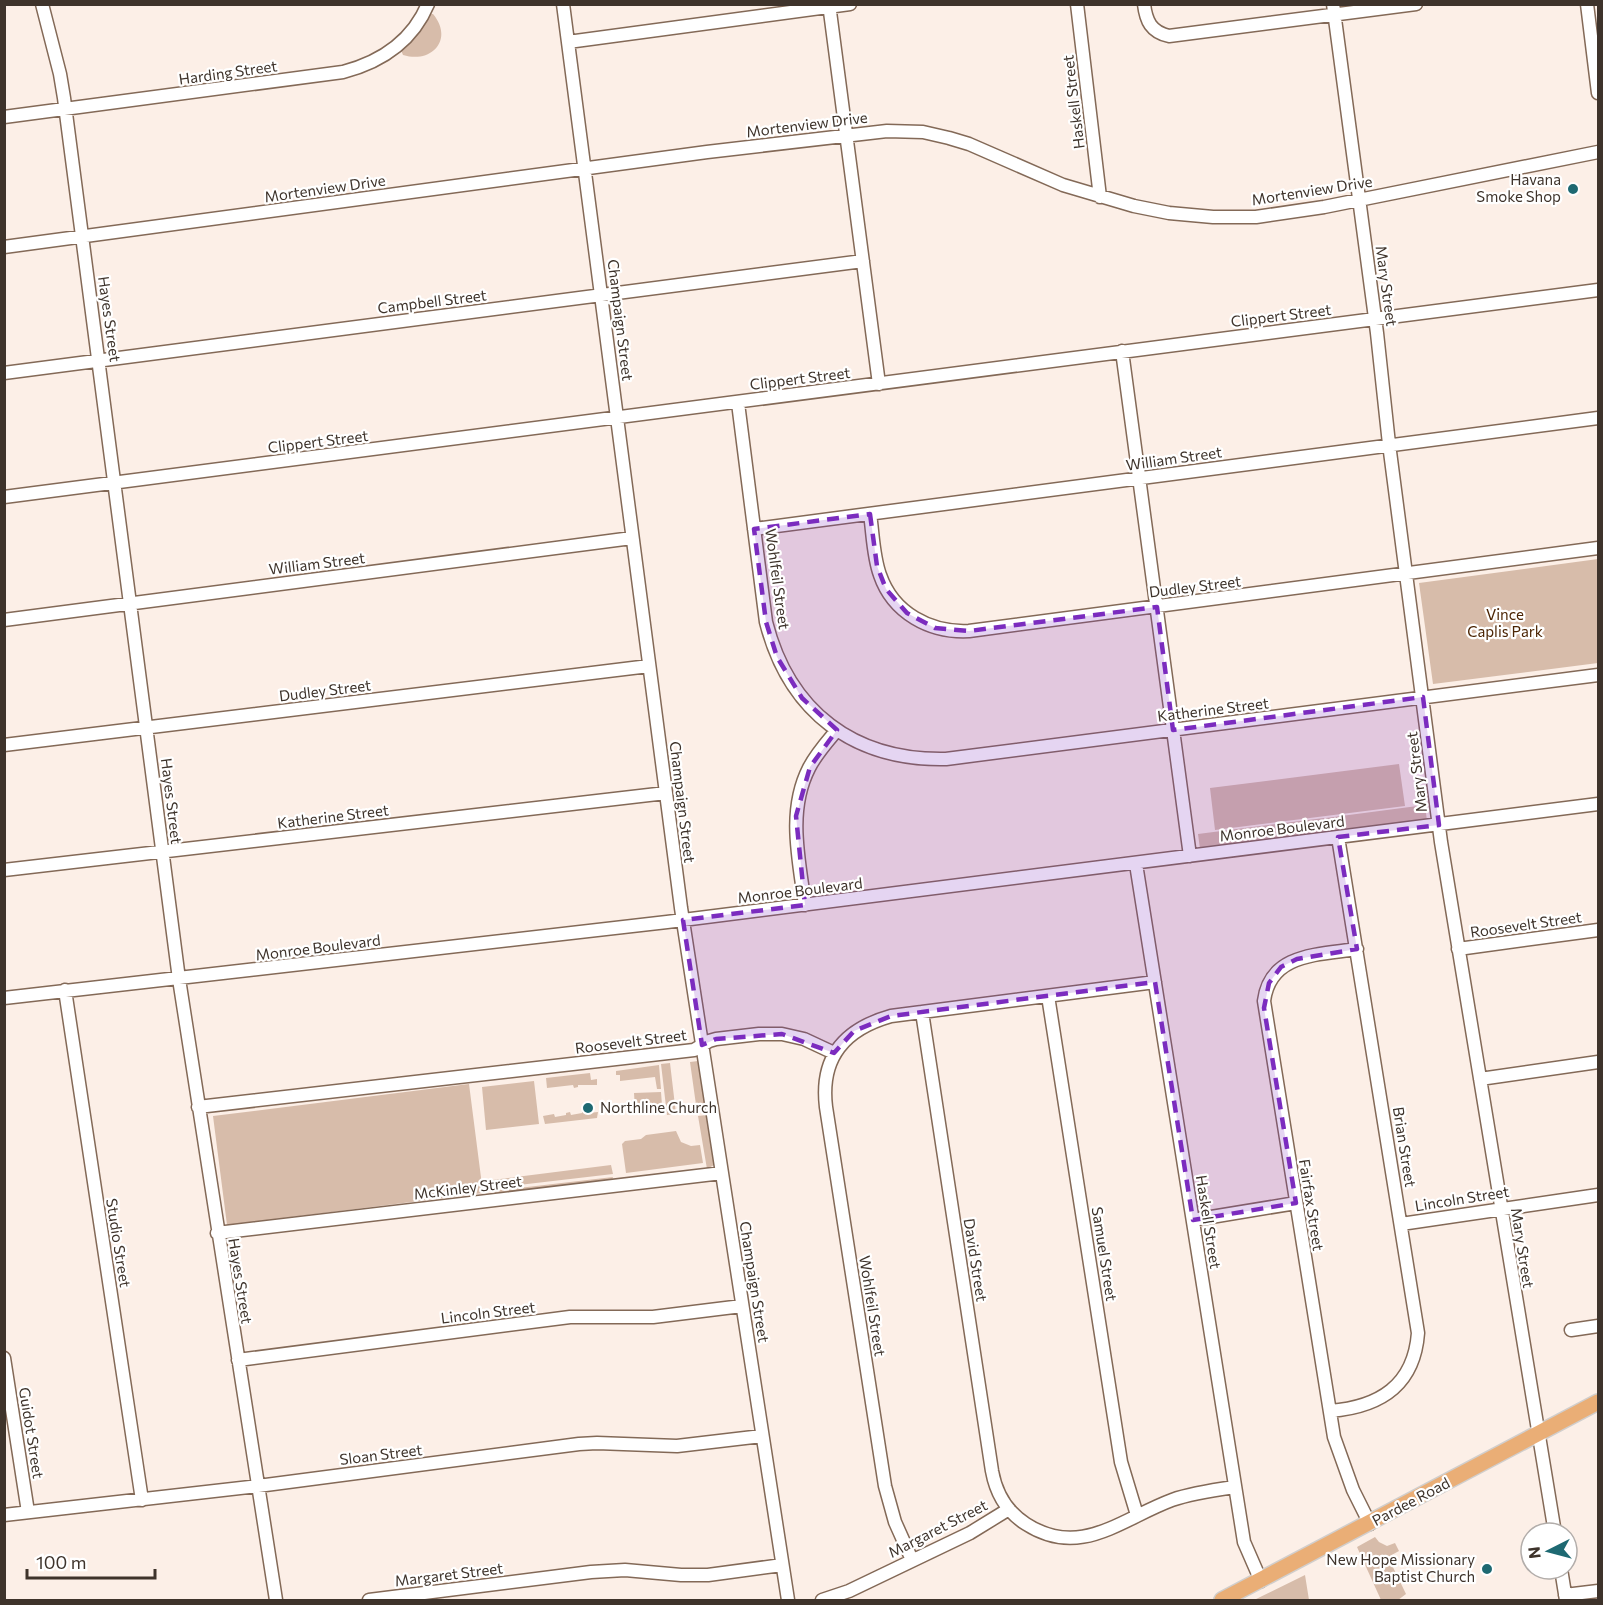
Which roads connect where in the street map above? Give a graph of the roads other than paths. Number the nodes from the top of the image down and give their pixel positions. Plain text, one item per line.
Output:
1 (42, 4) edge
2 (428, 4) edge
3 (563, 4) edge
4 (850, 4) edge
5 (1077, 4) edge
6 (1144, 4) edge
7 (1416, 4) edge
8 (1587, 4) edge
9 (830, 6) edge
10 (1333, 10) edge
11 (568, 42) junction
12 (1599, 93) edge
13 (66, 109) junction
14 (4, 117) edge
15 (847, 134) junction
16 (1599, 152) edge
17 (586, 169) junction
18 (1100, 197) junction
19 (1360, 200) junction
20 (82, 236) junction
21 (4, 247) edge
22 (863, 261) junction
23 (1599, 290) edge
24 (602, 296) junction
25 (1375, 319) junction
26 (1122, 351) junction
27 (99, 361) junction
28 (4, 373) edge
29 (879, 384) junction
30 (738, 403) junction
31 (1599, 418) edge
32 (618, 419) junction
33 (1389, 444) junction
34 (1140, 479) junction
35 (115, 483) junction
36 (4, 497) edge
37 (870, 514) junction
38 (754, 529) junction
39 (632, 538) junction
40 (1599, 548) edge
41 (1407, 574) junction
42 (130, 604) junction
43 (1157, 607) junction
44 (4, 620) edge
45 (649, 666) junction
46 (1599, 675) edge
47 (1423, 697) junction
48 (146, 728) junction
49 (837, 729) junction
50 (1173, 730) junction
51 (4, 745) edge
52 (666, 793) junction
53 (1599, 804) edge
54 (1439, 825) junction
55 (1338, 837) junction
56 (162, 852) junction
57 (1190, 856) junction
58 (1137, 864) junction
59 (4, 870) edge
60 (805, 905) junction
61 (683, 920) junction
62 (1599, 930) edge
63 (1357, 949) junction
64 (1458, 949) junction
65 (179, 979) junction
66 (1155, 982) junction
67 (65, 990) junction
68 (1048, 996) junction
69 (4, 998) edge
70 (922, 1012) junction
71 (702, 1046) junction
72 (834, 1053) junction
73 (1599, 1062) edge
74 (1480, 1078) junction
75 (198, 1107) junction
76 (722, 1173) junction
77 (1599, 1195) edge
78 (1296, 1203) junction
79 (1501, 1208) junction
80 (1193, 1220) junction
81 (1401, 1224) junction
82 (218, 1233) junction
83 (742, 1306) junction
84 (1599, 1326) edge
85 (1571, 1330) dead end
86 (4, 1358) edge
87 (238, 1360) junction
88 (1599, 1402) edge
89 (1330, 1411) junction
90 (1538, 1434) junction
91 (762, 1436) junction
92 (258, 1486) junction
93 (1235, 1487) junction
94 (142, 1500) junction
95 (1009, 1509) junction
96 (28, 1512) junction
97 (4, 1515) edge
98 (1137, 1515) junction
99 (1553, 1521) edge
100 (1370, 1524) junction
101 (912, 1560) junction
102 (782, 1566) junction
103 (1261, 1581) junction
104 (1563, 1581) edge
105 (1599, 1591) edge
106 (1565, 1598) edge
107 (276, 1600) edge
108 (369, 1600) edge
109 (788, 1600) edge
110 (822, 1600) edge
111 (1222, 1600) edge

1 - 13 street, Hayes Street
2 - 13 street, Harding Street
3 - 11 street, Champaign Street
4 - 9 street
5 - 18 street, Haskell Street
6 - 10 street
7 - 10 street
8 - 12 street
9 - 11 street
9 - 15 street
10 - 19 street, Mary Street
11 - 17 street, Champaign Street
13 - 14 street, Harding Street
13 - 20 street, Hayes Street
15 - 17 street, Mortenview Drive
15 - 18 street, Mortenview Drive
15 - 22 street
16 - 19 street, Mortenview Drive
17 - 20 street, Mortenview Drive
17 - 24 street, Champaign Street
18 - 19 street, Mortenview Drive
19 - 25 street, Mary Street
20 - 21 street, Mortenview Drive
20 - 27 street, Hayes Street
22 - 24 street, Campbell Street
22 - 29 street
23 - 25 street, Clippert Street
24 - 27 street, Campbell Street
24 - 32 street, Champaign Street
25 - 26 street, Clippert Street
25 - 33 street, Mary Street
26 - 29 street, Clippert Street
26 - 34 street
27 - 28 street, Campbell Street
27 - 35 street, Hayes Street
29 - 30 street, Clippert Street
30 - 32 street, Clippert Street
30 - 38 street, Wohlfeil Street
31 - 33 street, William Street
32 - 35 street, Clippert Street
32 - 39 street, Champaign Street
33 - 34 street, William Street
33 - 41 street, Mary Street
34 - 37 street, William Street
34 - 43 street
35 - 36 street, Clippert Street
35 - 42 street, Hayes Street
37 - 38 street, William Street
37 - 43 street, Dudley Street
38 - 49 street, Wohlfeil Street
39 - 42 street, William Street
39 - 45 street, Champaign Street
40 - 41 street, Dudley Street
41 - 43 street, Dudley Street
41 - 47 street, Mary Street
42 - 44 street, William Street
42 - 48 street, Hayes Street
43 - 50 street
45 - 48 street, Dudley Street
45 - 52 street, Champaign Street
46 - 47 street, Katherine Street
47 - 50 street, Katherine Street
47 - 54 street, Mary Street
48 - 51 street, Dudley Street
48 - 56 street, Hayes Street
49 - 50 street, Katherine Street
49 - 60 street
50 - 57 street
52 - 56 street, Katherine Street
52 - 61 street, Champaign Street
53 - 54 street, Monroe Boulevard
54 - 55 street, Monroe Boulevard
54 - 64 street, Mary Street
55 - 57 street, Monroe Boulevard
55 - 63 street, Brian Street
56 - 59 street, Katherine Street
56 - 65 street, Hayes Street
57 - 58 street, Monroe Boulevard
58 - 60 street, Monroe Boulevard
58 - 66 street, Haskell Street
60 - 61 street, Monroe Boulevard
61 - 65 street, Monroe Boulevard
61 - 71 street, Champaign Street
62 - 64 street, Roosevelt Street
63 - 78 street, Fairfax Street
63 - 81 street, Brian Street
64 - 74 street, Mary Street
65 - 67 street, Monroe Boulevard
65 - 75 street, Hayes Street
66 - 68 street
66 - 80 street, Haskell Street
67 - 69 street, Monroe Boulevard
67 - 94 street, Studio Street
68 - 70 street
68 - 98 street, Samuel Street
70 - 72 street
70 - 95 street, David Street
71 - 72 street, Roosevelt Street
71 - 75 street, Roosevelt Street
71 - 76 street, Champaign Street
72 - 101 street, Wohlfeil Street
73 - 74 street
74 - 79 street, Mary Street
75 - 82 street, Hayes Street
76 - 82 street, McKinley Street
76 - 83 street, Champaign Street
77 - 79 street, Lincoln Street
78 - 80 street
78 - 89 street, Fairfax Street
79 - 81 street, Lincoln Street
79 - 90 street, Mary Street
80 - 93 street, Haskell Street
81 - 89 street, Brian Street
82 - 87 street, Hayes Street
83 - 87 street, Lincoln Street
83 - 91 street, Champaign Street
84 - 85 street
86 - 96 street, Guidot Street
87 - 92 street, Hayes Street
88 - 90 main road, Pardee Road
89 - 100 street, Fairfax Street
90 - 99 street, Mary Street
90 - 100 main road, Pardee Road
91 - 92 street, Sloan Street
91 - 102 street, Champaign Street
92 - 94 street, Sloan Street
92 - 107 street, Hayes Street
93 - 98 street, Margaret Street
93 - 103 street, Haskell Street
94 - 96 street, Sloan Street
95 - 98 street, Margaret Street
95 - 101 street, Margaret Street
96 - 97 street, Sloan Street
100 - 103 main road, Pardee Road
101 - 110 street, Margaret Street
102 - 108 street, Margaret Street
102 - 109 street, Champaign Street
103 - 111 main road, Pardee Road
104 - 106 street
105 - 106 street

